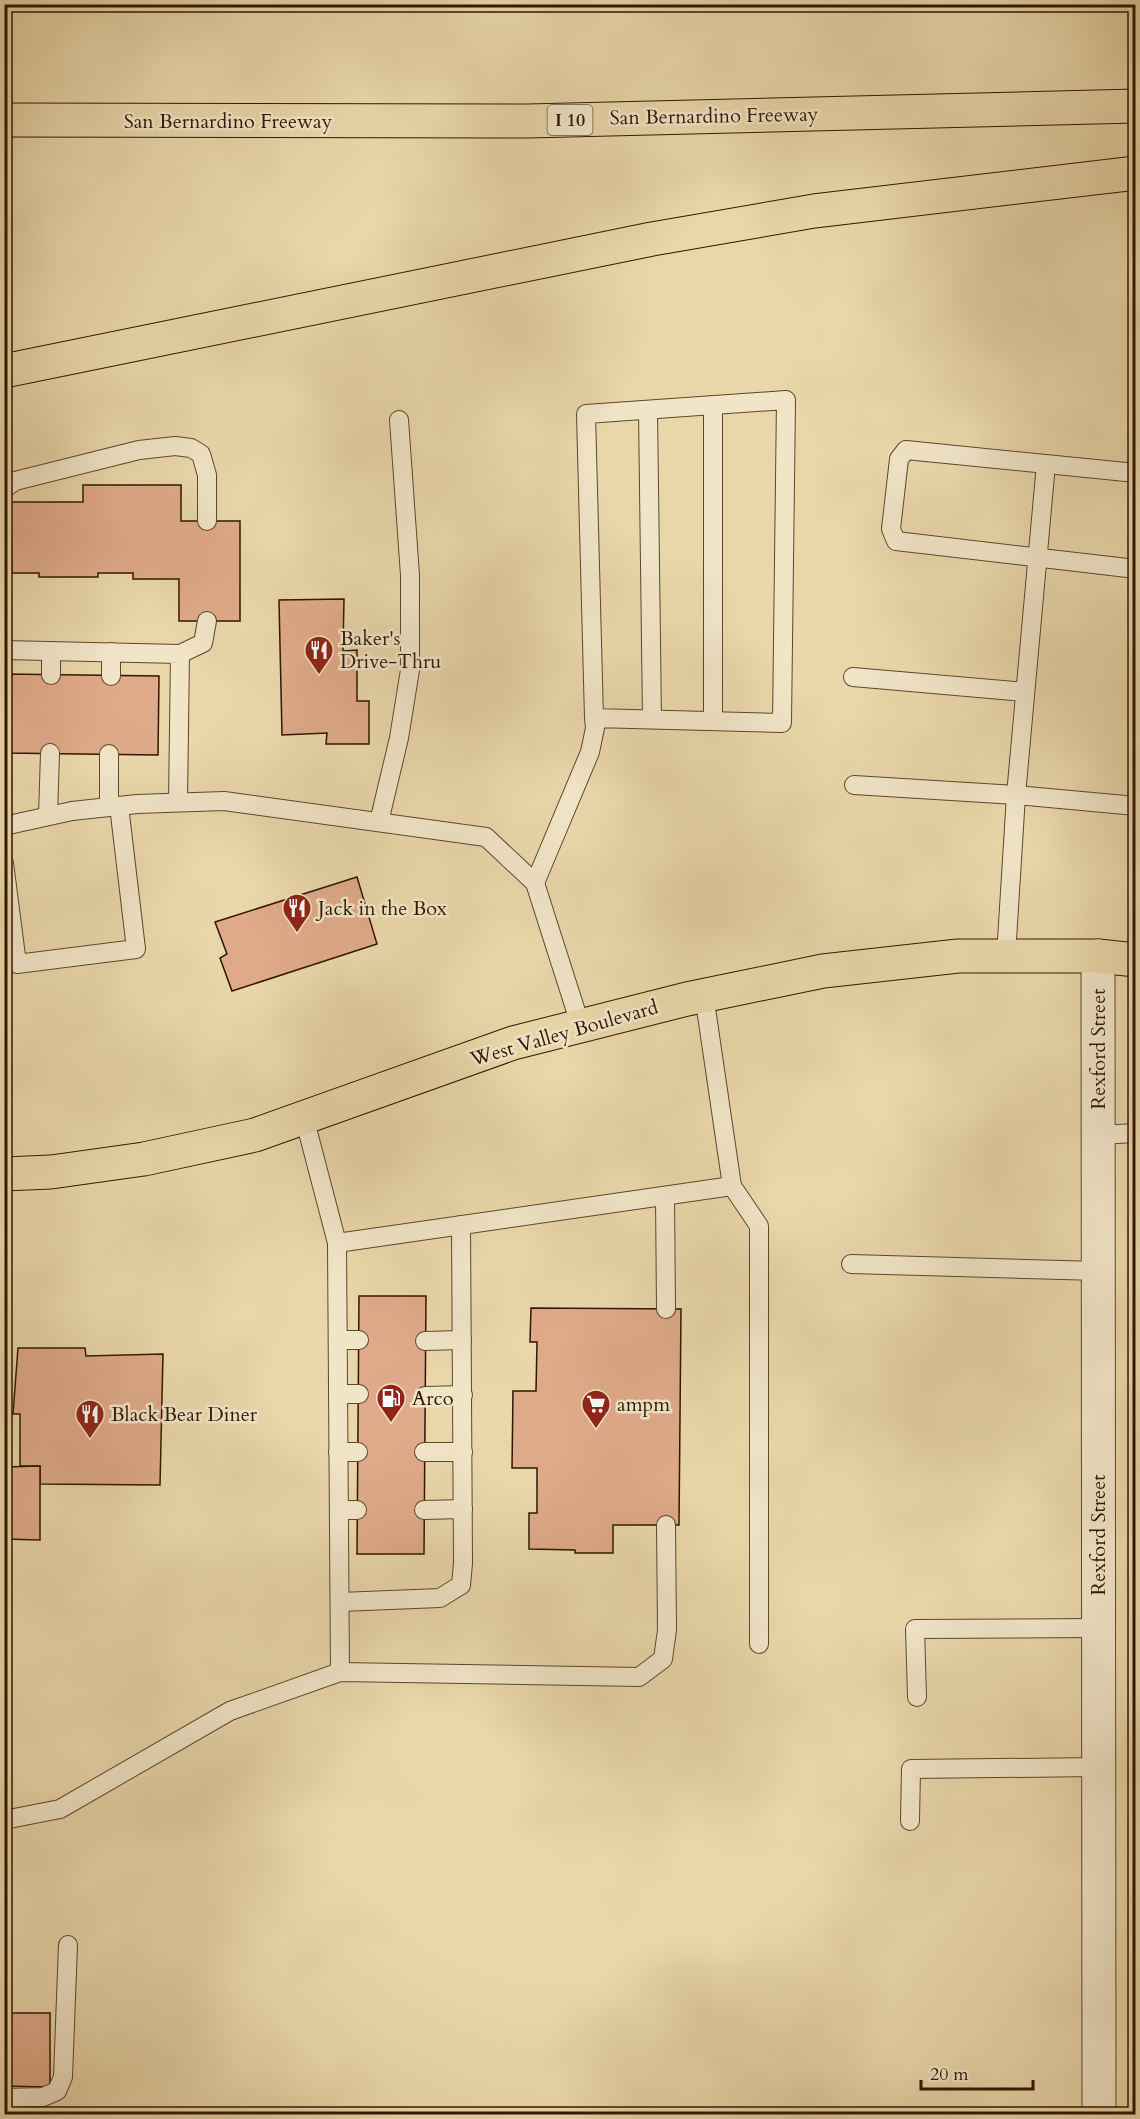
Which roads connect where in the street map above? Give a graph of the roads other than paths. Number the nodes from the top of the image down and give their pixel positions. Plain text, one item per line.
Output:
1 (1136, 106) edge
2 (4, 120) edge
3 (1136, 173) edge
4 (4, 371) edge
5 (713, 405) junction
6 (648, 410) junction
7 (399, 420) dead end
8 (1046, 464) junction
9 (1136, 473) edge
10 (4, 489) edge
11 (207, 521) dead end
12 (1036, 558) junction
13 (1136, 569) edge
14 (207, 621) dead end
15 (4, 650) edge
16 (51, 651) junction
17 (111, 652) junction
18 (180, 654) junction
19 (51, 675) dead end
20 (111, 675) dead end
21 (853, 677) dead end
22 (1025, 692) junction
23 (594, 718) junction
24 (652, 720) junction
25 (713, 721) junction
26 (50, 753) dead end
27 (109, 754) dead end
28 (854, 785) dead end
29 (1016, 795) junction
30 (178, 802) junction
31 (114, 806) junction
32 (1136, 806) edge
33 (48, 816) junction
34 (379, 822) junction
35 (4, 826) edge
36 (4, 863) edge
37 (535, 883) junction
38 (1006, 956) junction
39 (1098, 956) junction
40 (1136, 960) edge
41 (704, 995) junction
42 (581, 1027) junction
43 (304, 1117) junction
44 (1136, 1133) edge
45 (1098, 1135) junction
46 (4, 1174) edge
47 (732, 1186) junction
48 (665, 1196) junction
49 (462, 1225) junction
50 (337, 1243) junction
51 (851, 1264) dead end
52 (1098, 1271) junction
53 (666, 1309) dead end
54 (338, 1340) junction
55 (359, 1340) dead end
56 (462, 1340) junction
57 (425, 1341) dead end
58 (338, 1394) junction
59 (358, 1394) dead end
60 (463, 1395) junction
61 (425, 1396) dead end
62 (338, 1452) junction
63 (358, 1452) dead end
64 (424, 1452) dead end
65 (463, 1452) junction
66 (463, 1509) junction
67 (339, 1510) junction
68 (357, 1510) dead end
69 (424, 1510) dead end
70 (666, 1525) dead end
71 (340, 1602) junction
72 (1098, 1628) junction
73 (759, 1644) dead end
74 (340, 1672) junction
75 (917, 1697) dead end
76 (1098, 1767) junction
77 (4, 1820) edge
78 (910, 1821) dead end
79 (68, 1945) dead end
80 (4, 2098) edge
81 (1099, 2115) edge

1 - 2 main road, San Bernardino Freeway / I 10
3 - 4 main road
5 - 6 lane
5 - 25 lane
5 - 25 lane
6 - 23 lane
6 - 24 lane
7 - 34 lane
8 - 9 lane
8 - 12 lane
8 - 12 lane
10 - 11 lane
12 - 13 lane
12 - 22 lane
14 - 18 lane
15 - 16 lane
16 - 17 lane
16 - 19 lane
17 - 18 lane
17 - 20 lane
18 - 30 lane
21 - 22 lane
22 - 29 lane
23 - 24 lane
23 - 37 lane
24 - 25 lane
26 - 33 lane
27 - 31 lane
28 - 29 lane
29 - 32 lane
29 - 38 lane
30 - 31 lane
30 - 34 lane
31 - 33 lane
31 - 36 lane
33 - 35 lane
34 - 37 lane
37 - 42 lane
38 - 39 main road, West Valley Boulevard
38 - 41 main road, West Valley Boulevard
39 - 40 main road, West Valley Boulevard
39 - 45 street, Rexford Street
41 - 42 main road, West Valley Boulevard
41 - 47 lane
42 - 43 main road, West Valley Boulevard
43 - 46 main road, West Valley Boulevard
43 - 50 lane
44 - 45 lane
45 - 52 street, Rexford Street
47 - 48 lane
47 - 73 lane
48 - 49 lane
48 - 53 lane
49 - 50 lane
49 - 56 lane
50 - 54 lane
51 - 52 lane
52 - 72 street, Rexford Street
54 - 55 lane
54 - 58 lane
56 - 57 lane
56 - 60 lane
58 - 59 lane
58 - 62 lane
60 - 61 lane
60 - 65 lane
62 - 63 lane
62 - 67 lane
64 - 65 lane
65 - 66 lane
66 - 69 lane
66 - 71 lane
67 - 68 lane
67 - 71 lane
70 - 74 lane
71 - 74 lane
72 - 75 lane
72 - 76 street, Rexford Street
74 - 77 lane
76 - 78 lane
76 - 81 street, Rexford Street
79 - 80 lane

